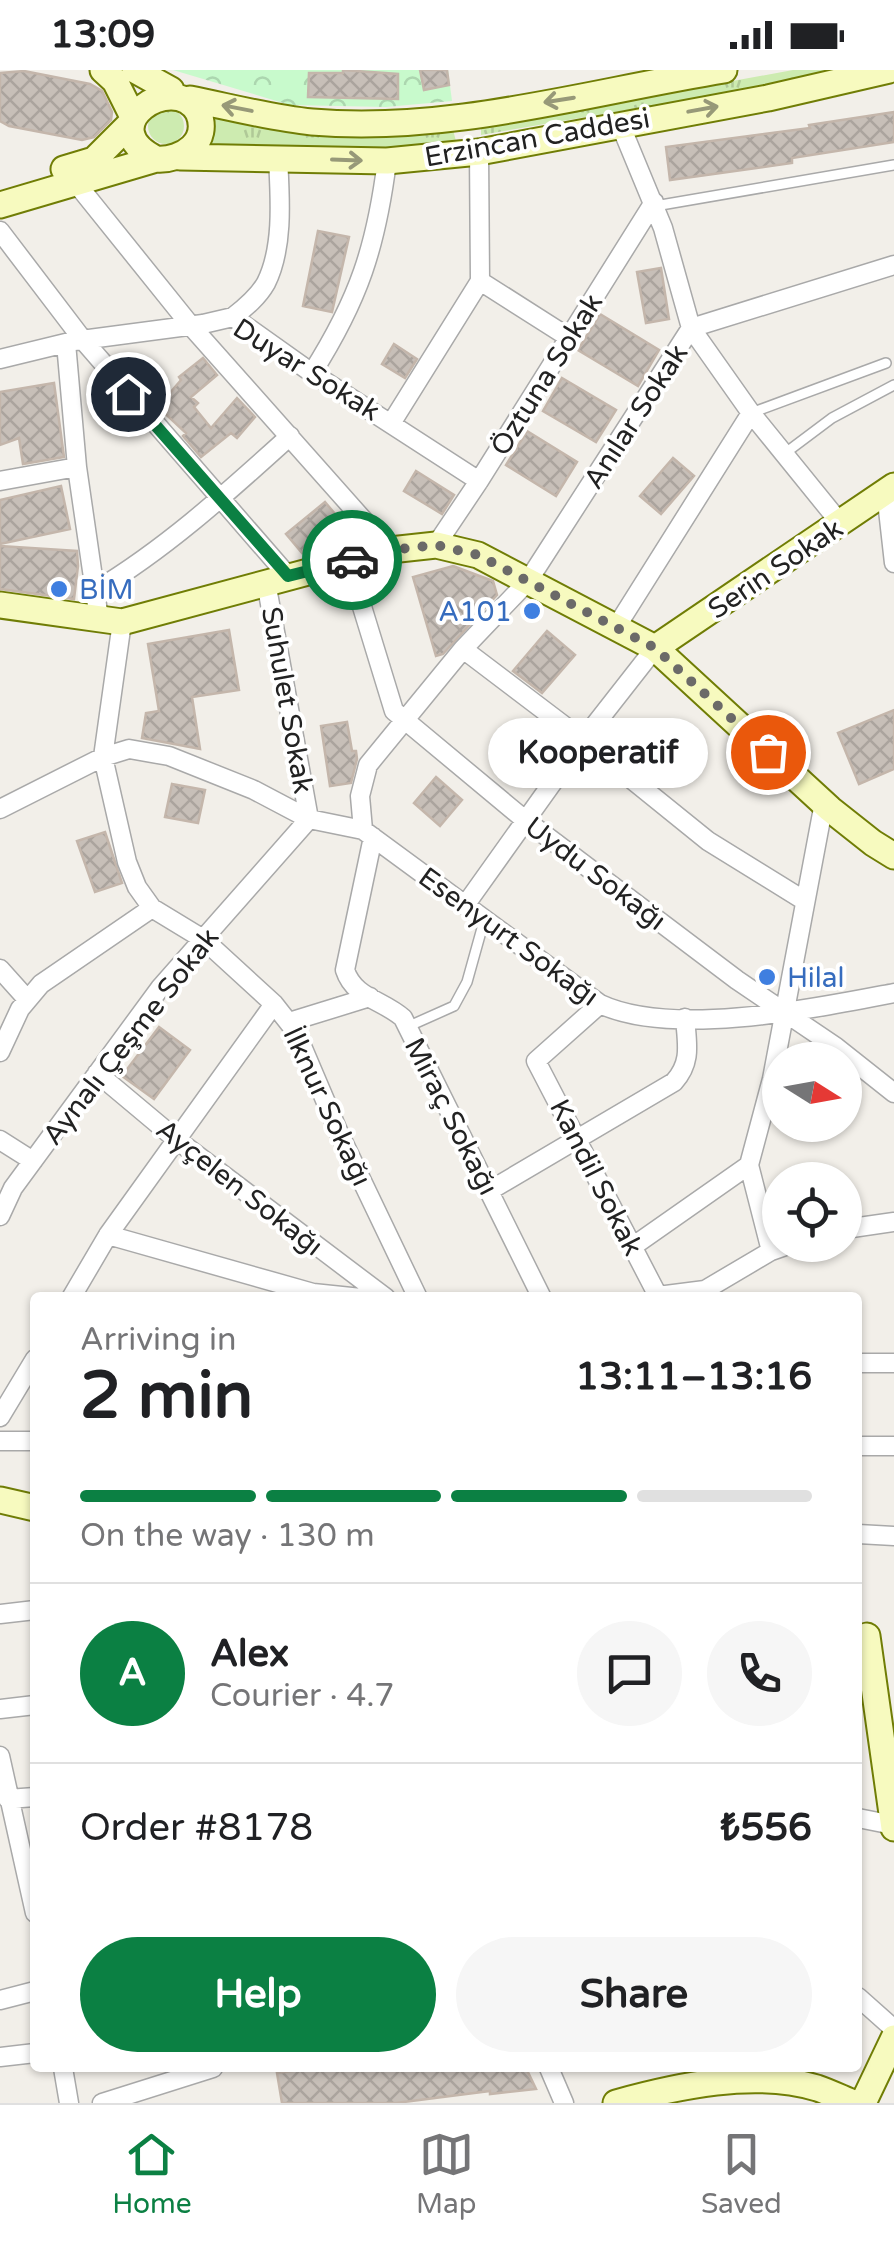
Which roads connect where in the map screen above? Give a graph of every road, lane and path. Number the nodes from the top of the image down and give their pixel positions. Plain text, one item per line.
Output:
1 (103, 70) edge
2 (136, 70) edge
3 (724, 70) edge
4 (889, 70) edge
5 (180, 95) junction
6 (475, 114) junction
7 (132, 119) junction
8 (620, 124) junction
9 (480, 152) junction
10 (168, 158) junction
11 (278, 158) junction
12 (387, 161) junction
13 (894, 165) edge
14 (76, 183) junction
15 (0, 188) edge
16 (0, 204) edge
17 (654, 204) junction
18 (0, 231) edge
19 (894, 265) edge
20 (480, 281) junction
21 (233, 317) junction
22 (191, 326) junction
23 (691, 328) junction
24 (568, 337) junction
25 (74, 342) junction
26 (0, 359) edge
27 (886, 363) dead end
28 (312, 373) junction
29 (894, 385) edge
30 (751, 413) junction
31 (392, 422) junction
32 (290, 436) junction
33 (784, 454) junction
34 (77, 467) junction
35 (480, 481) junction
36 (0, 482) edge
37 (890, 489) edge
38 (219, 500) junction
39 (841, 524) junction
40 (436, 545) junction
41 (390, 550) junction
42 (348, 561) junction
43 (894, 563) edge
44 (277, 579) junction
45 (528, 581) junction
46 (95, 592) junction
47 (0, 606) edge
48 (110, 621) junction
49 (615, 629) junction
50 (655, 648) junction
51 (463, 649) junction
52 (405, 720) junction
53 (583, 740) junction
54 (102, 757) junction
55 (824, 803) junction
56 (0, 809) edge
57 (309, 819) junction
58 (524, 820) junction
59 (368, 834) junction
60 (894, 856) edge
61 (805, 901) junction
62 (466, 904) junction
63 (152, 908) junction
64 (484, 918) junction
65 (204, 939) junction
66 (0, 968) edge
67 (894, 993) edge
68 (26, 998) junction
69 (370, 998) junction
70 (274, 1004) junction
71 (600, 1004) junction
72 (785, 1014) junction
73 (685, 1018) junction
74 (289, 1022) junction
75 (407, 1027) junction
76 (0, 1052) edge
77 (97, 1073) junction
78 (894, 1092) edge
79 (0, 1140) edge
80 (176, 1140) junction
81 (578, 1140) junction
82 (33, 1162) junction
83 (749, 1164) junction
84 (489, 1191) junction
85 (762, 1200) edge
86 (0, 1216) edge
87 (894, 1222) edge
88 (862, 1227) edge
89 (108, 1235) junction
90 (632, 1246) junction
91 (762, 1259) edge
92 (75, 1292) edge
93 (308, 1292) edge
94 (378, 1292) edge
95 (415, 1292) edge
96 (539, 1292) edge
97 (656, 1292) edge
98 (709, 1292) edge
99 (862, 1362) edge
100 (894, 1363) edge
101 (30, 1368) edge
102 (0, 1417) edge
103 (0, 1440) edge
104 (30, 1441) edge
105 (862, 1446) edge
106 (894, 1446) edge
107 (0, 1500) edge
108 (30, 1507) edge
109 (862, 1534) edge
110 (894, 1536) edge
111 (30, 1611) edge
112 (0, 1614) edge
113 (894, 1634) edge
114 (862, 1636) edge
115 (30, 1706) edge
116 (0, 1709) edge
117 (0, 1756) edge
118 (30, 1797) edge
119 (8, 1799) junction
120 (862, 1819) edge
121 (894, 1826) edge
122 (8, 1844) edge
123 (30, 1901) edge
124 (30, 1992) edge
125 (0, 2000) edge
126 (862, 2001) edge
127 (894, 2029) edge
128 (894, 2038) edge
129 (30, 2054) edge
130 (0, 2057) edge
131 (64, 2072) edge
132 (195, 2072) edge
133 (551, 2072) edge
134 (69, 2103) edge
135 (102, 2103) edge
136 (564, 2103) edge
137 (616, 2103) edge
138 (853, 2103) edge
139 (863, 2103) edge

1 - 7 street
2 - 5 street, Erzincan Caddesi
3 -> 6 street, Erzincan Caddesi
8 -> 4 street, Erzincan Caddesi
6 -> 5 street, Erzincan Caddesi
5 - 7 street
5 - 10 street
6 - 9 street
7 - 10 street
7 - 15 street
8 - 9 street, Erzincan Caddesi
8 - 17 street
9 - 12 street, Erzincan Caddesi
9 - 20 street
10 - 11 street, Erzincan Caddesi
10 - 14 street, Erzincan Caddesi
11 -> 12 street, Erzincan Caddesi
11 - 21 street
12 - 28 street
13 - 17 lane
14 - 16 street, Erzincan Caddesi
14 - 22 street
17 - 23 street
17 - 24 street, Öztuna Sokak
18 - 25 street
19 - 23 street, Anılar Sokak
20 - 24 street
20 - 31 street
21 - 22 street, Duyar Sokak
21 - 28 street, Duyar Sokak
22 - 25 street, Duyar Sokak
22 - 32 street
23 - 30 street
23 - 45 street, Anılar Sokak
24 - 35 street, Öztuna Sokak
25 - 26 street, Duyar Sokak
25 - 34 street
25 - 38 street
27 - 30 lane
28 - 31 street, Duyar Sokak
29 - 33 lane
30 - 33 street
30 - 49 street
31 - 35 street, Duyar Sokak
32 - 38 street
32 - 41 street
33 - 39 street
34 - 36 street
34 - 46 street
35 - 40 street, Öztuna Sokak
37 - 39 street, Serin Sokak
37 - 43 street
38 - 44 street
38 - 46 street
39 - 50 street, Serin Sokak
40 - 41 street
40 - 45 street
41 - 42 street
42 - 44 street
42 - 52 street, Uydu Sokağı
44 - 48 street
44 - 57 street, Suhulet Sokak
45 - 49 street
45 - 51 street, Anılar Sokak
46 - 48 street
47 - 48 street
48 - 54 street
49 - 50 street
50 - 53 street
50 - 55 street
51 - 52 street, Anılar Sokak
51 - 53 street
52 - 58 street, Uydu Sokağı
52 - 59 street, Anılar Sokak
53 - 58 street
53 - 61 street
54 - 56 street
54 - 57 street
54 - 63 street
55 - 60 street
55 - 61 street
57 - 59 street
57 - 65 street, Aynalı Çeşme Sokak
58 - 62 street
58 - 72 street, Uydu Sokağı
59 - 62 street, Esenyurt Sokağı
59 - 69 street, Miraç Sokağı
61 - 72 street
62 - 64 street, Esenyurt Sokağı
63 - 65 street, İlknur Sokağı
63 - 68 street
64 - 71 street, Esenyurt Sokağı
64 - 75 lane
65 - 70 street, İlknur Sokağı
65 - 77 street, Aynalı Çeşme Sokak
66 - 68 street
67 - 72 street, Esenyurt Sokağı
68 - 76 street
69 - 74 street
69 - 75 street, Miraç Sokağı
70 - 74 street, İlknur Sokağı
70 - 80 street
71 - 73 street, Esenyurt Sokağı
71 - 81 street, Kandil Sokak
72 - 73 street, Esenyurt Sokağı
72 - 78 street, Uydu Sokağı
72 - 83 street
73 - 81 street
74 - 95 street, İlknur Sokağı
75 - 84 street, Miraç Sokağı
77 - 80 street, Ayçelen Sokağı
77 - 82 street, Aynalı Çeşme Sokak
79 - 82 street
80 - 89 street
80 - 94 street, Ayçelen Sokağı
81 - 84 street
81 - 90 street, Kandil Sokak
82 - 86 street, Aynalı Çeşme Sokak
83 - 85 street
83 - 90 street
84 - 96 street, Miraç Sokağı
87 - 88 street
89 - 92 street
89 - 93 street
90 - 97 street, Kandil Sokak
91 - 98 street, Kandil Sokak
99 - 100 street
101 - 102 street
103 - 104 street
105 - 106 street
107 - 108 street
109 - 110 street
111 - 112 street
113 - 114 street
114 - 121 street
115 - 116 street
117 - 119 street
118 - 119 street
119 - 122 street
120 - 121 street
122 - 123 street
124 - 125 street
126 - 127 street
128 - 139 street
129 - 130 street
131 - 134 street
132 - 135 street
133 - 136 street
137 - 138 street

